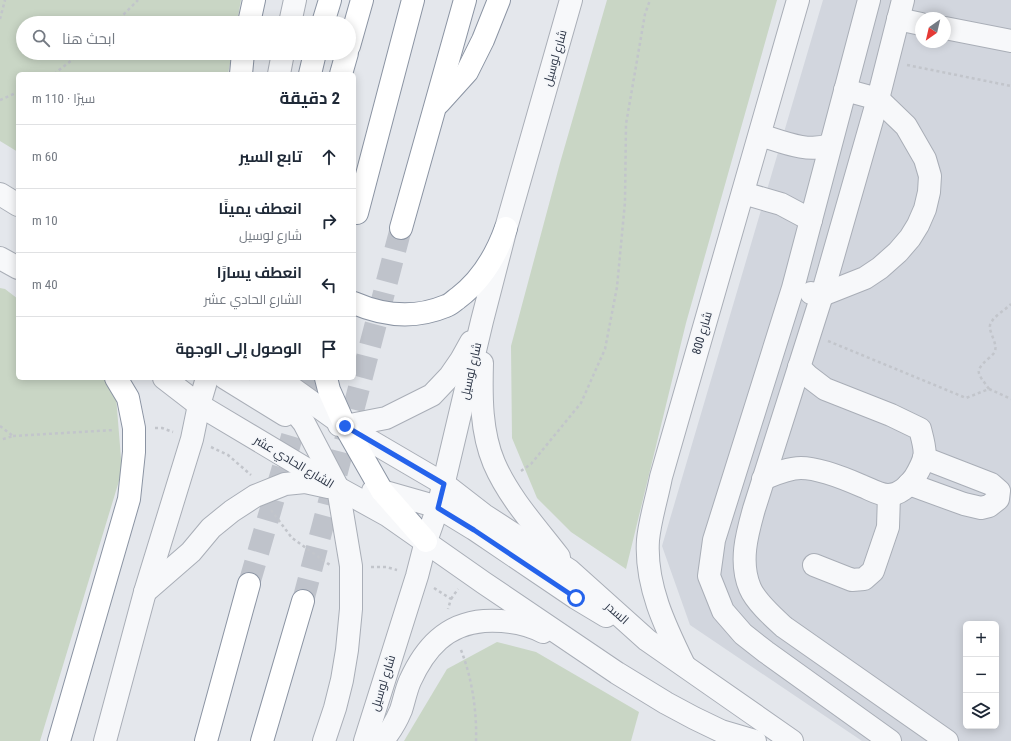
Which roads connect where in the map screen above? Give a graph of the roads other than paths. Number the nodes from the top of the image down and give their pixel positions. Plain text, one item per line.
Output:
1 (254, 0) edge
2 (295, 0) edge
3 (330, 0) edge
4 (362, 0) edge
5 (414, 0) edge
6 (465, 0) edge
7 (500, 0) edge
8 (571, 0) edge
9 (798, 0) edge
10 (869, 0) edge
11 (901, 10) edge
12 (251, 16) edge
13 (292, 16) edge
14 (325, 16) edge
15 (915, 20) edge
16 (356, 21) edge
17 (951, 29) edge
18 (1011, 41) edge
19 (242, 60) edge
20 (281, 60) edge
21 (313, 60) edge
22 (345, 60) edge
23 (241, 72) edge
24 (278, 72) edge
25 (310, 72) edge
26 (342, 72) edge
27 (845, 90) junction
28 (878, 99) junction
29 (436, 105) junction
30 (760, 135) junction
31 (830, 145) junction
32 (743, 193) junction
33 (357, 213) dead end
34 (811, 220) junction
35 (401, 228) tunnel mouth
36 (506, 228) junction
37 (793, 288) junction
38 (822, 295) junction
39 (356, 304) edge
40 (482, 321) junction
41 (799, 367) junction
42 (117, 380) edge
43 (167, 380) edge
44 (206, 380) edge
45 (228, 380) edge
46 (262, 380) edge
47 (281, 380) edge
48 (326, 380) edge
49 (199, 405) junction
50 (304, 423) junction
51 (345, 426) junction
52 (924, 458) junction
53 (763, 479) junction
54 (444, 484) junction
55 (909, 484) junction
56 (338, 488) junction
57 (382, 491) junction
58 (889, 495) junction
59 (727, 500) junction
60 (438, 508) junction
61 (754, 509) junction
62 (426, 541) junction
63 (814, 565) dead end
64 (569, 570) junction
65 (249, 584) tunnel mouth
66 (145, 592) junction
67 (303, 601) tunnel mouth
68 (647, 640) junction
69 (684, 665) junction
70 (617, 673) junction
71 (714, 686) junction
72 (694, 718) junction
73 (59, 741) edge
74 (105, 741) edge
75 (206, 741) edge
76 (262, 741) edge
77 (324, 741) edge
78 (365, 741) edge
79 (382, 741) edge
80 (755, 741) edge
81 (792, 741) edge
82 (890, 741) edge
83 (947, 741) edge

1 - 12 highway
2 - 13 street
3 - 14 highway
4 - 16 highway
5 - 33 highway
6 - 29 highway
7 - 29 highway
8 - 36 street, شارع لوسيل
9 - 30 street, شارع 800
10 - 27 street
11 - 15 street
11 - 28 street
17 - 18 street
19 - 23 highway
20 - 24 street
21 - 25 highway
22 - 26 highway
27 - 28 street
27 - 31 street
28 - 38 street
28 - 38 street
29 - 35 highway
30 - 31 street
30 - 32 street, شارع 800
31 - 34 street
32 - 34 street
32 - 69 street, شارع 800
34 - 37 street
36 - 39 highway
36 - 40 street, شارع لوسيل
37 - 38 street
37 - 59 street
38 - 41 street
40 - 51 street
40 - 54 street, شارع لوسيل
40 - 64 street
41 - 52 street
41 - 53 street
42 - 73 highway
43 - 49 street, الشارع الحادي عشر
44 - 49 street
45 - 50 street
46 - 50 street
47 - 51 street
48 - 51 highway
49 - 56 street, الشارع الحادي عشر
49 - 66 street
50 - 51 street
50 - 56 street
51 - 54 street
51 - 57 highway
52 - 55 street
52 - 55 street
53 - 58 street
53 - 61 street
54 - 60 street, شارع لوسيل
54 - 64 street, السدر
55 - 58 street
56 - 57 street
56 - 62 street, الشارع الحادي عشر
56 - 66 street
56 - 77 street
57 - 60 street
57 - 62 highway
58 - 63 street
59 - 61 street
59 - 82 street
60 - 62 street, شارع لوسيل
60 - 68 street
61 - 83 street
62 - 70 street
62 - 78 street, شارع لوسيل
64 - 68 street, السدر
65 - 75 highway
66 - 74 street
67 - 76 highway
68 - 69 street, السدر
69 - 71 street, السدر
70 - 72 street
70 - 79 street
71 - 72 street
71 - 81 street, السدر
72 - 80 street

